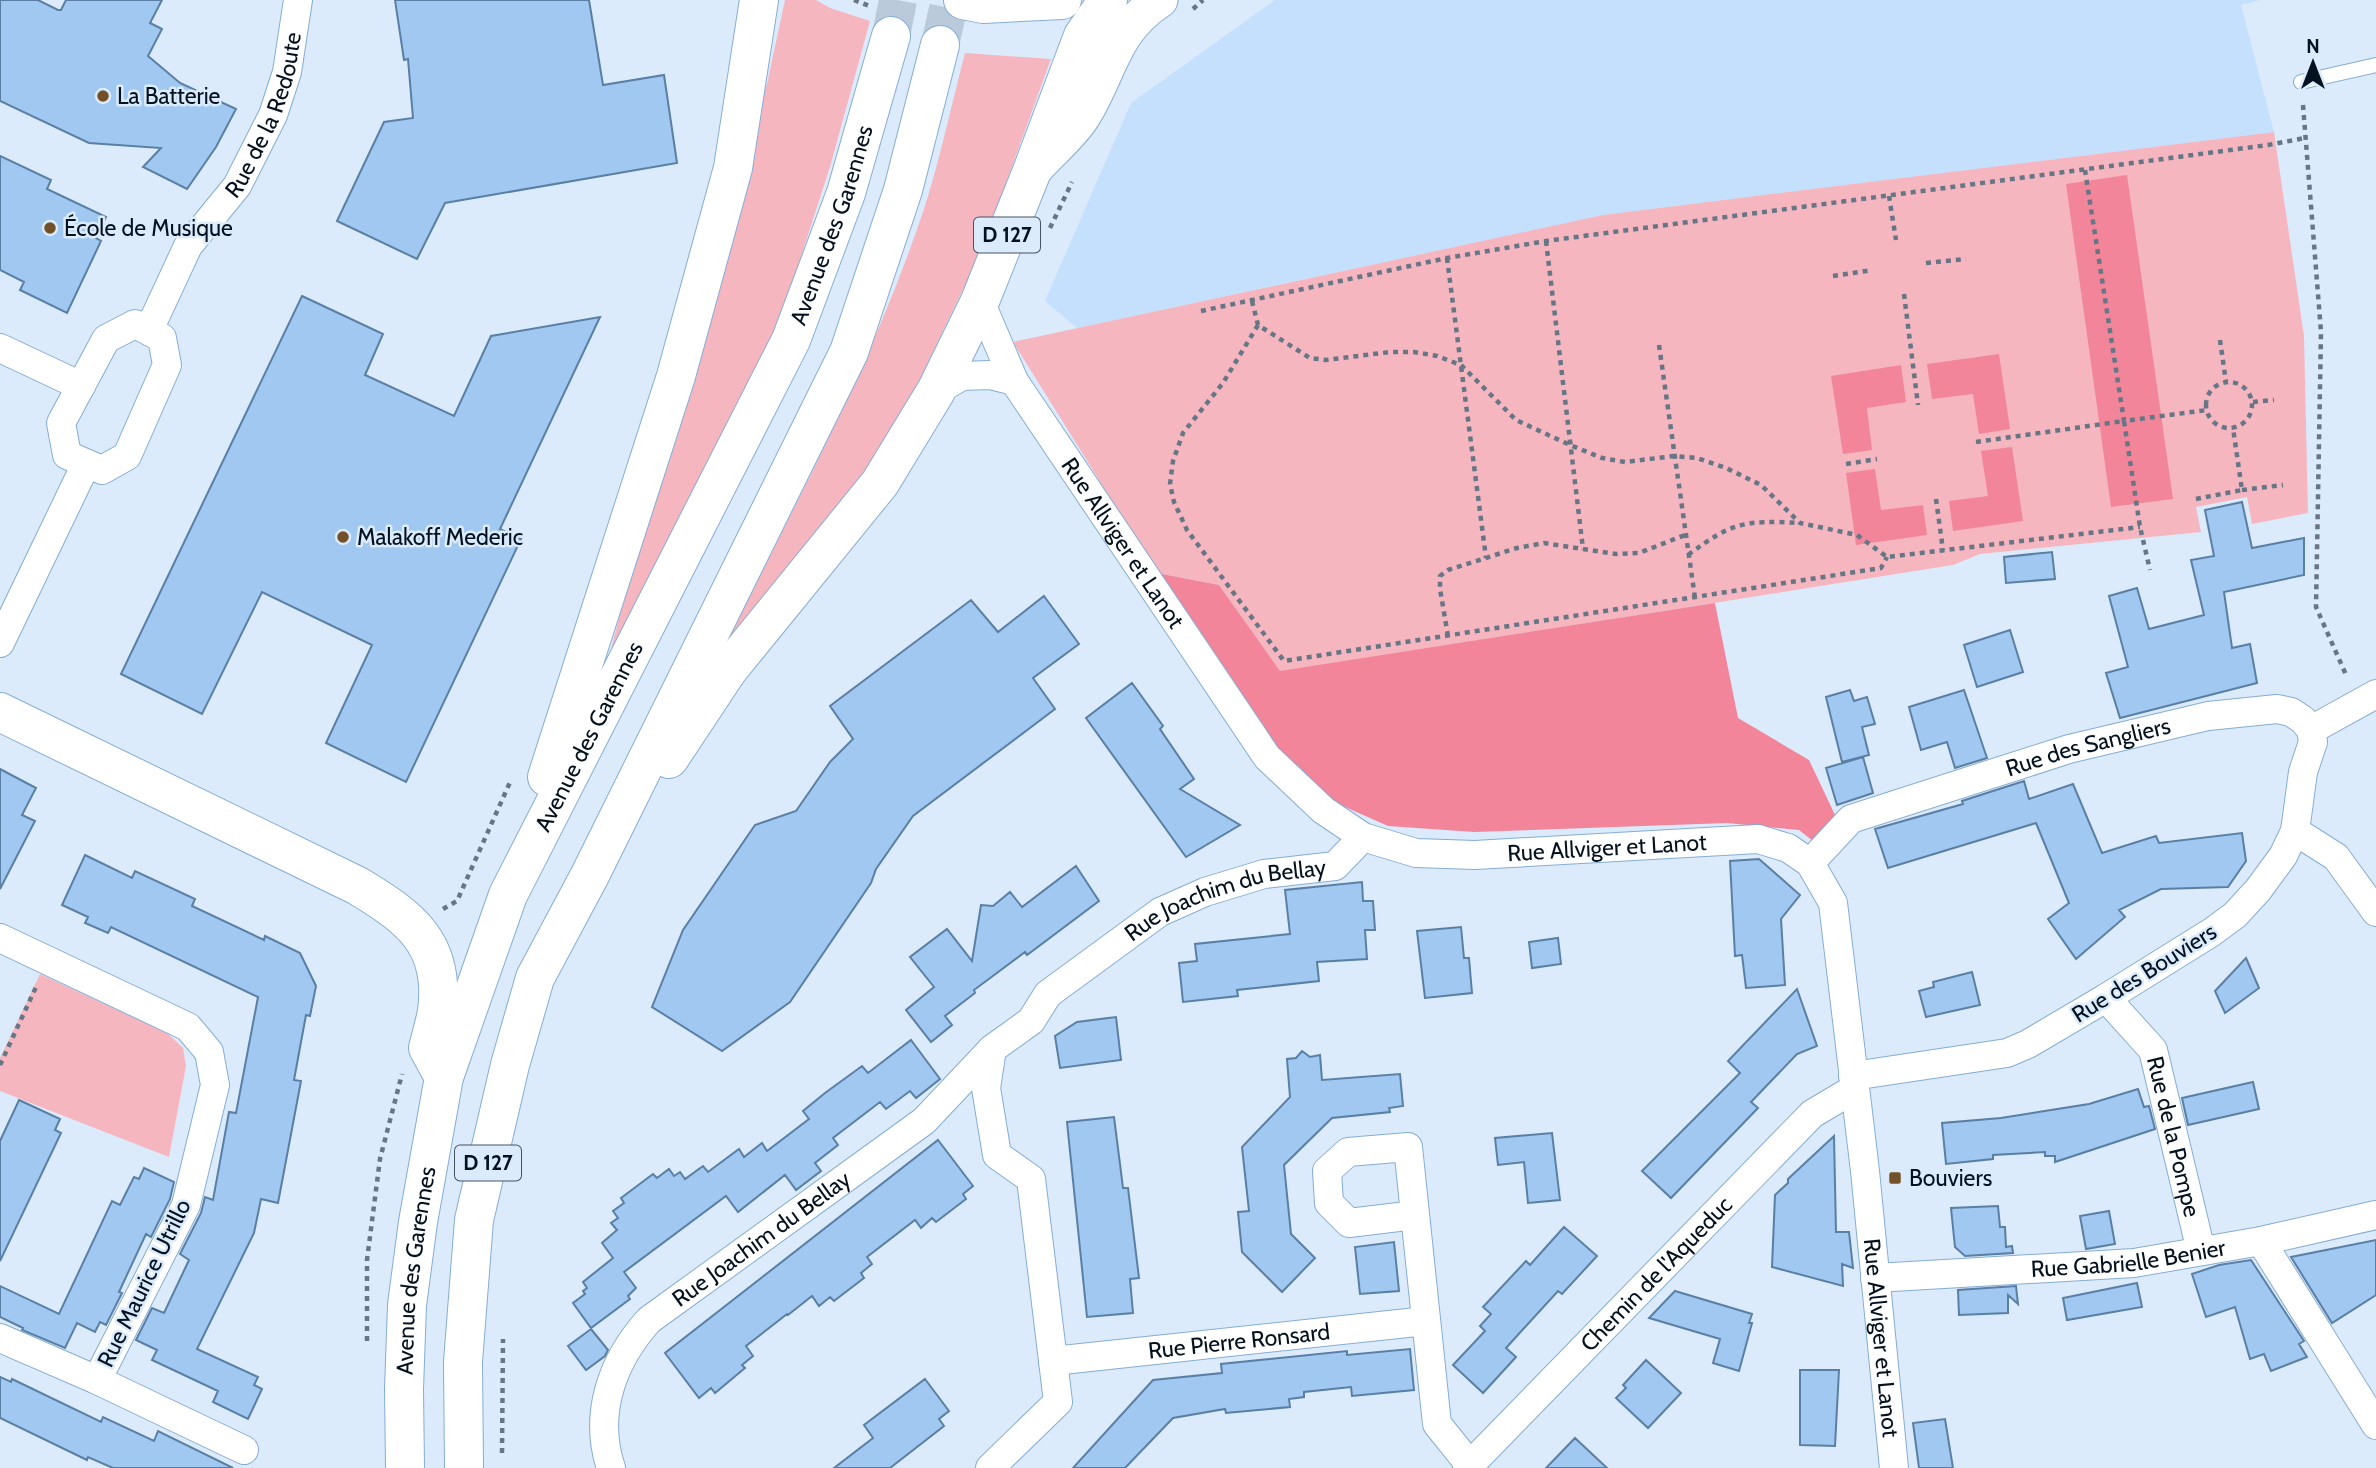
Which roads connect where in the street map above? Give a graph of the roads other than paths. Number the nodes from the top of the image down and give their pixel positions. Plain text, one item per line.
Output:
1 (298, 0) edge
2 (760, 0) edge
3 (963, 0) edge
4 (1062, 0) edge
5 (1108, 0) edge
6 (1160, 0) edge
7 (882, 22) tunnel mouth
8 (940, 45) tunnel mouth
9 (2376, 65) edge
10 (2301, 82) road end
11 (1032, 171) junction
12 (980, 300) junction
13 (149, 330) junction
14 (0, 348) edge
15 (1014, 380) junction
16 (81, 386) junction
17 (936, 391) junction
18 (86, 464) junction
19 (0, 643) edge
20 (2367, 699) edge
21 (0, 712) edge
22 (2311, 730) junction
23 (2295, 831) junction
24 (1363, 837) junction
25 (1810, 863) junction
26 (590, 875) junction
27 (508, 895) junction
28 (2376, 912) edge
29 (0, 938) edge
30 (2106, 998) junction
31 (992, 1049) junction
32 (444, 1077) junction
33 (1853, 1083) junction
34 (1415, 1215) dead end
35 (2376, 1215) edge
36 (2261, 1241) junction
37 (2201, 1251) junction
38 (1875, 1278) junction
39 (1426, 1321) junction
40 (0, 1338) edge
41 (1053, 1362) junction
42 (97, 1380) junction
43 (2376, 1425) edge
44 (244, 1450) dead end
45 (1468, 1467) edge
46 (405, 1468) edge
47 (464, 1468) edge
48 (611, 1468) edge
49 (990, 1468) edge
50 (1894, 1468) edge

1 - 13 street, Rue de la Redoute
2 - 27 main road, D 127
3 - 4 main road
5 - 11 main road, D 127
6 - 11 street
7 - 27 main road, Avenue des Garennes
8 - 26 main road
9 - 10 lane
11 - 12 main road, D 127
12 - 15 street, Rue Allviger et Lanot
12 - 17 main road, D 127
13 - 16 street
13 - 18 street
14 - 16 street
15 - 17 street
15 - 24 street, Rue Allviger et Lanot
16 - 18 street
17 - 26 main road, D 127
18 - 19 street
20 - 22 street
21 - 32 main road
22 - 23 street, Rue des Bouviers
22 - 25 street, Rue des Sangliers
23 - 28 street
23 - 30 street, Rue des Bouviers
24 - 25 street, Rue Allviger et Lanot
24 - 31 street, Rue Joachim du Bellay
25 - 33 street, Rue Allviger et Lanot
26 - 47 main road, D 127
27 - 32 main road, Avenue des Garennes / D 127
29 - 42 street, Rue Maurice Utrillo
30 - 33 street, Rue des Bouviers
30 - 37 street, Rue de la Pompe
31 - 41 street
31 - 48 street, Rue Joachim du Bellay
32 - 46 main road, Avenue des Garennes / D 127
33 - 38 street, Rue Allviger et Lanot
33 - 45 street, Chemin de l'Aqueduc
34 - 39 street
35 - 36 street, Rue Gabrielle Benier
36 - 37 street, Rue Gabrielle Benier
36 - 43 street
37 - 38 street, Rue Gabrielle Benier
38 - 50 street, Rue Allviger et Lanot
39 - 41 street, Rue Pierre Ronsard
39 - 45 street
40 - 42 street, Rue Maurice Utrillo
41 - 49 street
42 - 44 street, Rue Maurice Utrillo

